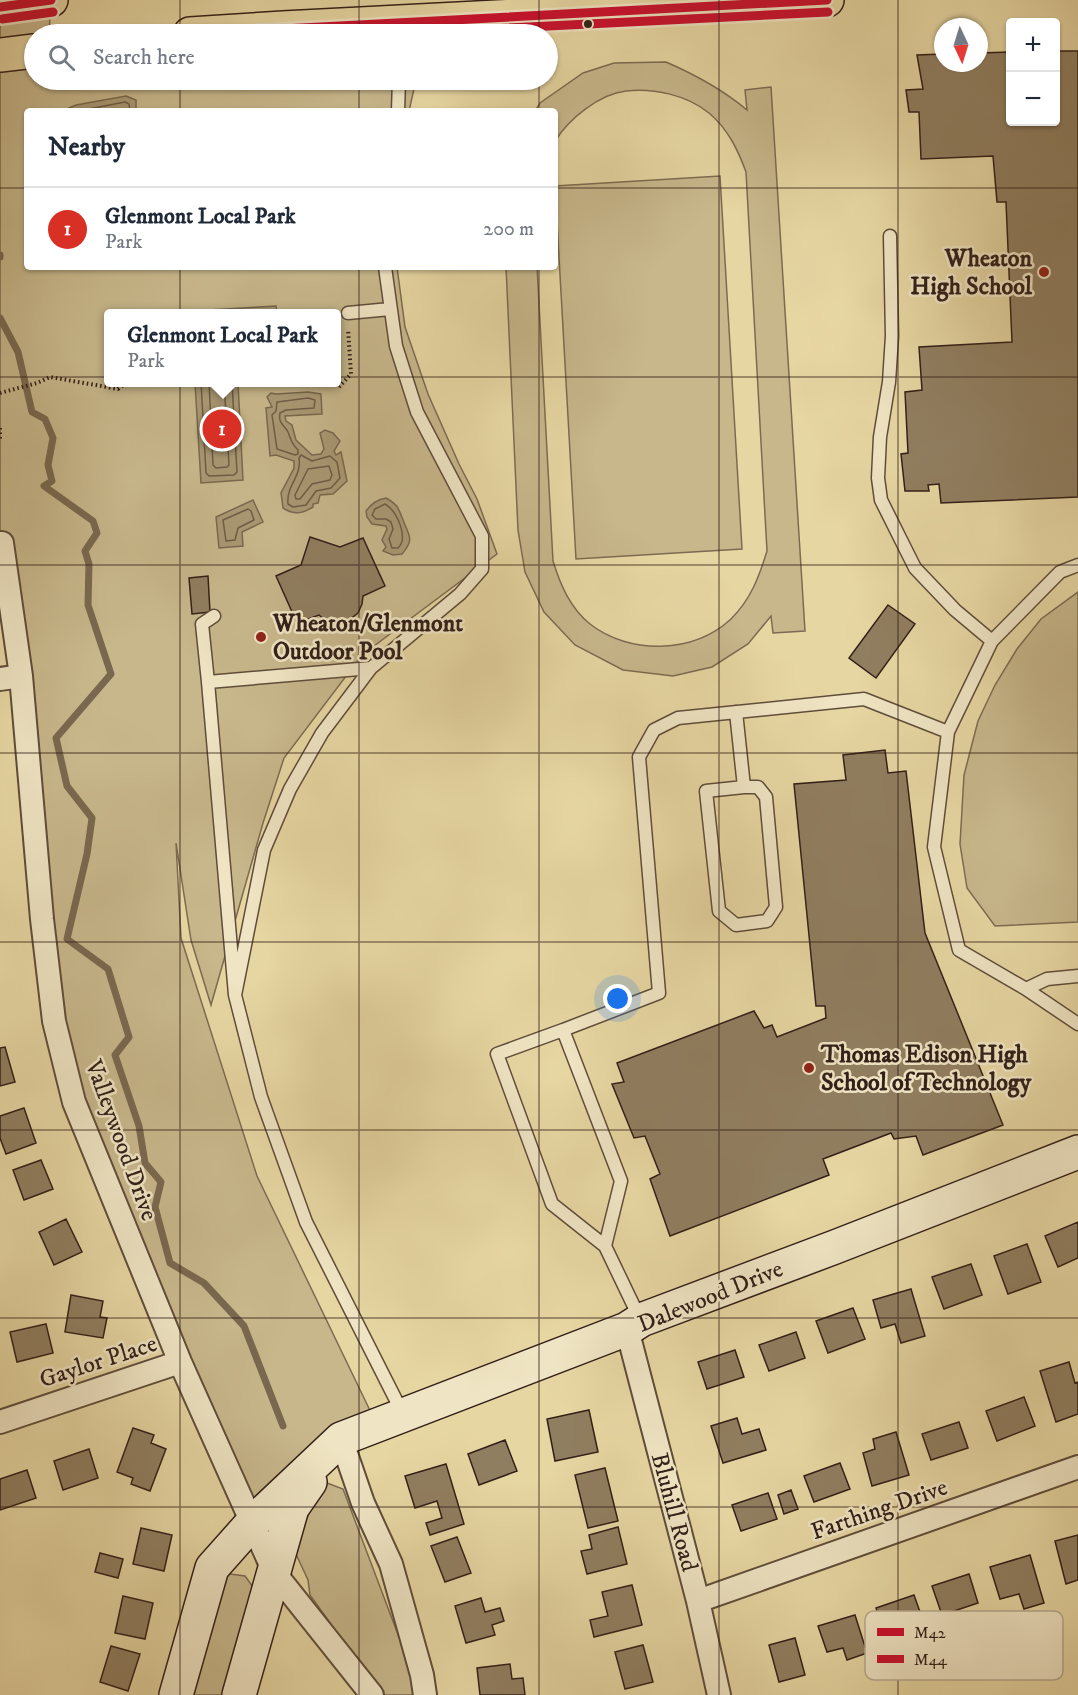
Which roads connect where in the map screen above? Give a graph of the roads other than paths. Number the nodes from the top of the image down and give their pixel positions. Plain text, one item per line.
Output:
1 (51, 0) edge
2 (827, 0) edge
3 (0, 7) edge
4 (443, 10) edge
5 (407, 24) edge
6 (24, 52) edge
7 (0, 55) edge
8 (399, 90) edge
9 (398, 108) edge
10 (890, 236) dead end
11 (385, 270) edge
12 (390, 309) junction
13 (348, 313) road end
14 (2, 543) dead end
15 (1078, 565) edge
16 (214, 616) dead end
17 (992, 641) junction
18 (371, 668) junction
19 (10, 678) edge
20 (208, 682) junction
21 (736, 712) junction
22 (948, 732) junction
23 (744, 787) junction
24 (1078, 976) edge
25 (1026, 989) junction
26 (235, 995) junction
27 (1078, 1024) edge
28 (563, 1030) junction
29 (1078, 1152) edge
30 (605, 1246) junction
31 (634, 1325) junction
32 (180, 1362) junction
33 (404, 1414) junction
34 (0, 1422) edge
35 (340, 1438) junction
36 (1078, 1467) edge
37 (252, 1523) junction
38 (274, 1572) junction
39 (698, 1601) junction
40 (176, 1695) edge
41 (239, 1695) edge
42 (372, 1695) edge
43 (425, 1695) edge
44 (719, 1695) edge

1 - 3 main road
2 - 4 main road
4 - 5 main road
6 - 7 main road
8 - 9 lane
10 - 17 lane
11 - 12 lane
12 - 13 lane
12 - 18 lane
14 - 19 street, Valleywood Drive
15 - 17 lane
16 - 20 lane
17 - 22 lane
18 - 20 lane
18 - 26 lane
19 - 32 street, Valleywood Drive
20 - 26 lane
21 - 22 lane
21 - 23 lane
21 - 28 lane
22 - 25 lane
23 - 23 lane
24 - 25 lane
25 - 27 lane
26 - 33 lane
28 - 30 lane
28 - 30 lane
29 - 31 street, Dalewood Drive
30 - 31 lane
31 - 33 street, Dalewood Drive
31 - 39 street, Bluhill Road
32 - 34 street, Gaylor Place
32 - 37 street, Valleywood Drive
33 - 35 street, Dalewood Drive
35 - 37 street, Dalewood Drive
35 - 38 street
35 - 43 street
36 - 39 street, Farthing Drive
37 - 38 street, Valleywood Drive
37 - 40 street, Dalewood Drive
38 - 41 street
38 - 42 street, Valleywood Drive
39 - 44 street, Bluhill Road

